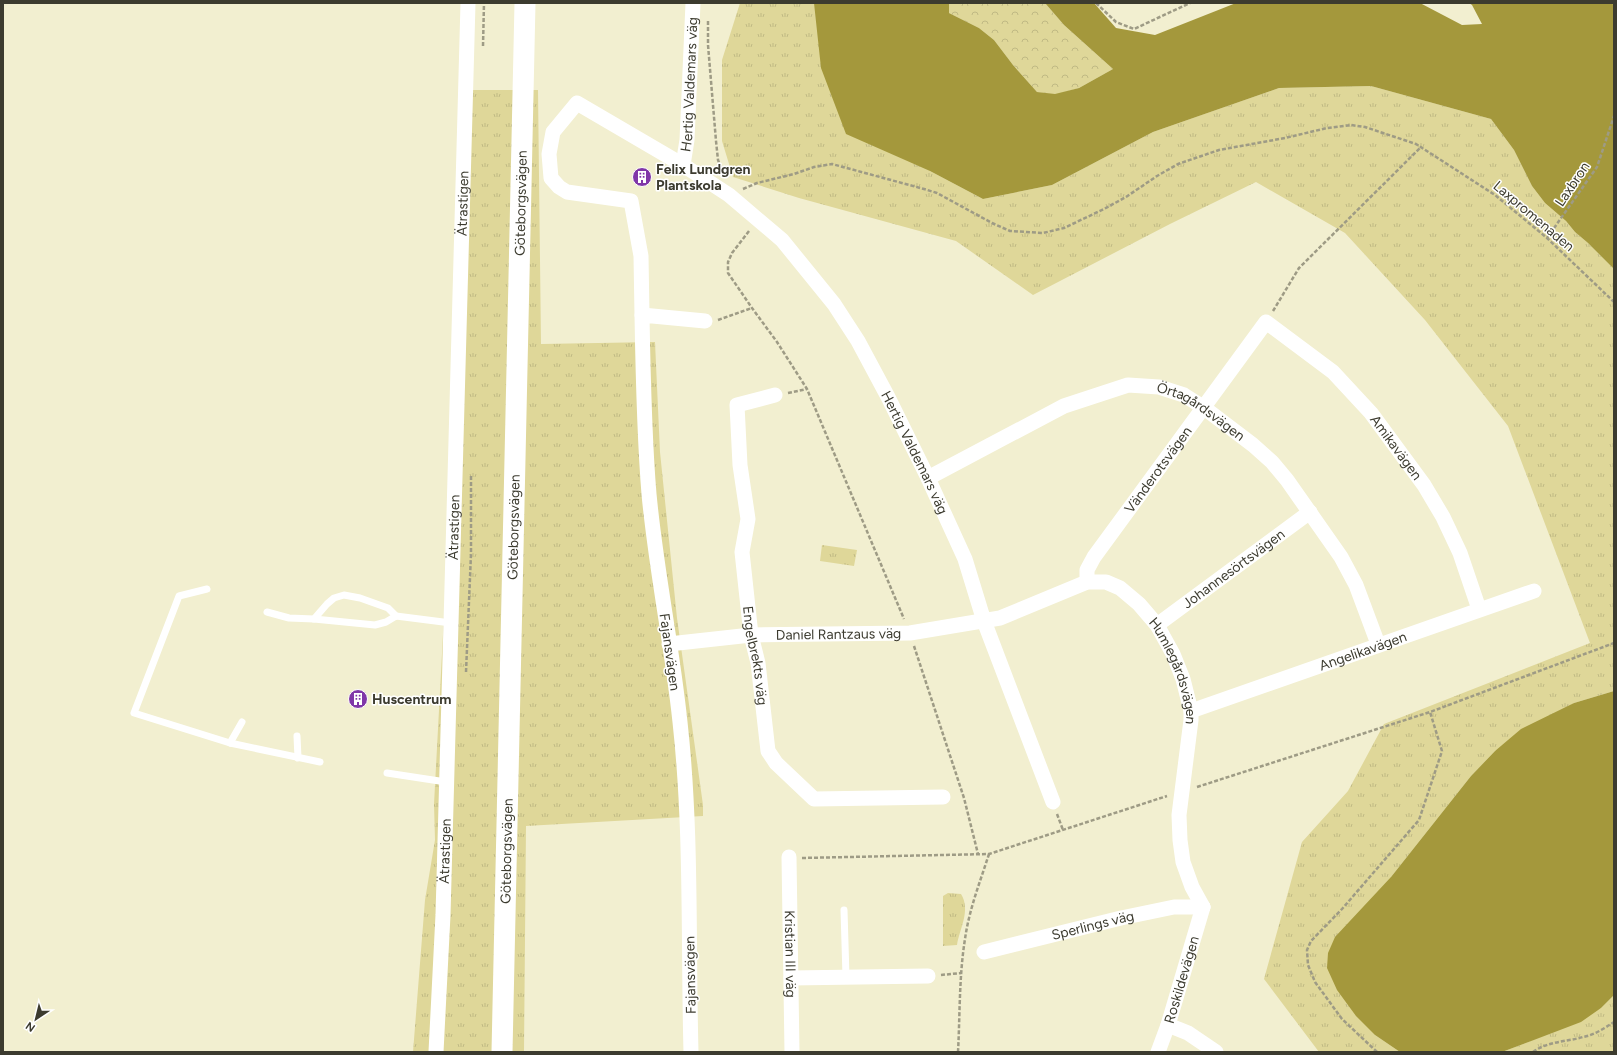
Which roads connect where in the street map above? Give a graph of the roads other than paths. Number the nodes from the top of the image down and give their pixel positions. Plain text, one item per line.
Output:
1 (468, 3) edge
2 (525, 3) edge
3 (693, 3) edge
4 (577, 103) joint
5 (683, 165) junction
6 (642, 316) junction
7 (705, 321) road end
8 (1266, 322) joint
9 (775, 395) road end
10 (1203, 407) junction
11 (928, 478) junction
12 (1310, 512) junction
13 (1087, 582) junction
14 (206, 589) dead end
15 (1534, 591) dead end
16 (1479, 609) junction
17 (267, 612) dead end
18 (396, 616) junction
19 (314, 619) junction
20 (984, 621) junction
21 (451, 623) junction
22 (1157, 625) junction
23 (751, 636) junction
24 (669, 644) junction
25 (1378, 644) junction
26 (1191, 711) junction
27 (242, 722) dead end
28 (297, 736) dead end
29 (230, 743) junction
30 (298, 758) junction
31 (320, 762) dead end
32 (388, 774) dead end
33 (446, 782) junction
34 (943, 797) dead end
35 (1053, 802) dead end
36 (789, 857) road end
37 (1203, 907) junction
38 (844, 910) dead end
39 (984, 952) dead end
40 (928, 976) road end
41 (846, 977) junction
42 (791, 978) junction
43 (1168, 1025) junction
44 (436, 1052) edge
45 (502, 1052) edge
46 (691, 1052) edge
47 (792, 1052) edge
48 (1158, 1052) edge
49 (1216, 1052) edge

1 - 21 street, Ätrastigen
2 - 45 main road, Göteborgsvägen
3 - 5 street, Hertig Valdemars väg
4 - 5 street, Hertig Valdemars väg
4 - 6 street, Fajansvägen
5 - 11 street, Hertig Valdemars väg
6 - 7 street
6 - 24 street, Fajansvägen
8 - 10 street, Vänderotsvägen
8 - 16 street, Amikavägen
9 - 23 street, Engelbrekts väg
10 - 11 street, Örtagårdsvägen
10 - 12 street, Örtagårdsvägen
10 - 13 street, Vänderotsvägen
11 - 20 street, Hertig Valdemars väg
12 - 22 street, Johannesörtsvägen
12 - 25 street, Örtagårdsvägen
13 - 20 street, Humlegårdsvägen
13 - 22 street, Humlegårdsvägen
14 - 29 lane
15 - 16 street, Angelikavägen
16 - 25 street, Angelikavägen
17 - 19 lane
18 - 19 lane
18 - 19 lane
18 - 21 lane
20 - 23 street, Daniel Rantzaus väg
20 - 35 street, Hertig Valdemars väg
21 - 33 street, Ätrastigen
22 - 26 street, Humlegårdsvägen
23 - 24 street, Daniel Rantzaus väg
23 - 34 street, Engelbrekts väg
24 - 46 street, Fajansvägen
25 - 26 street, Angelikavägen
26 - 37 street, Humlegårdsvägen
27 - 29 lane
28 - 30 lane
29 - 30 lane
30 - 31 lane
32 - 33 lane
33 - 44 street, Ätrastigen
36 - 42 street, Kristian III väg
37 - 39 street, Sperlings väg
37 - 43 street, Roskildevägen
38 - 41 lane
40 - 41 street
41 - 42 street
42 - 47 street, Kristian III väg
43 - 48 street, Roskildevägen
43 - 49 street

